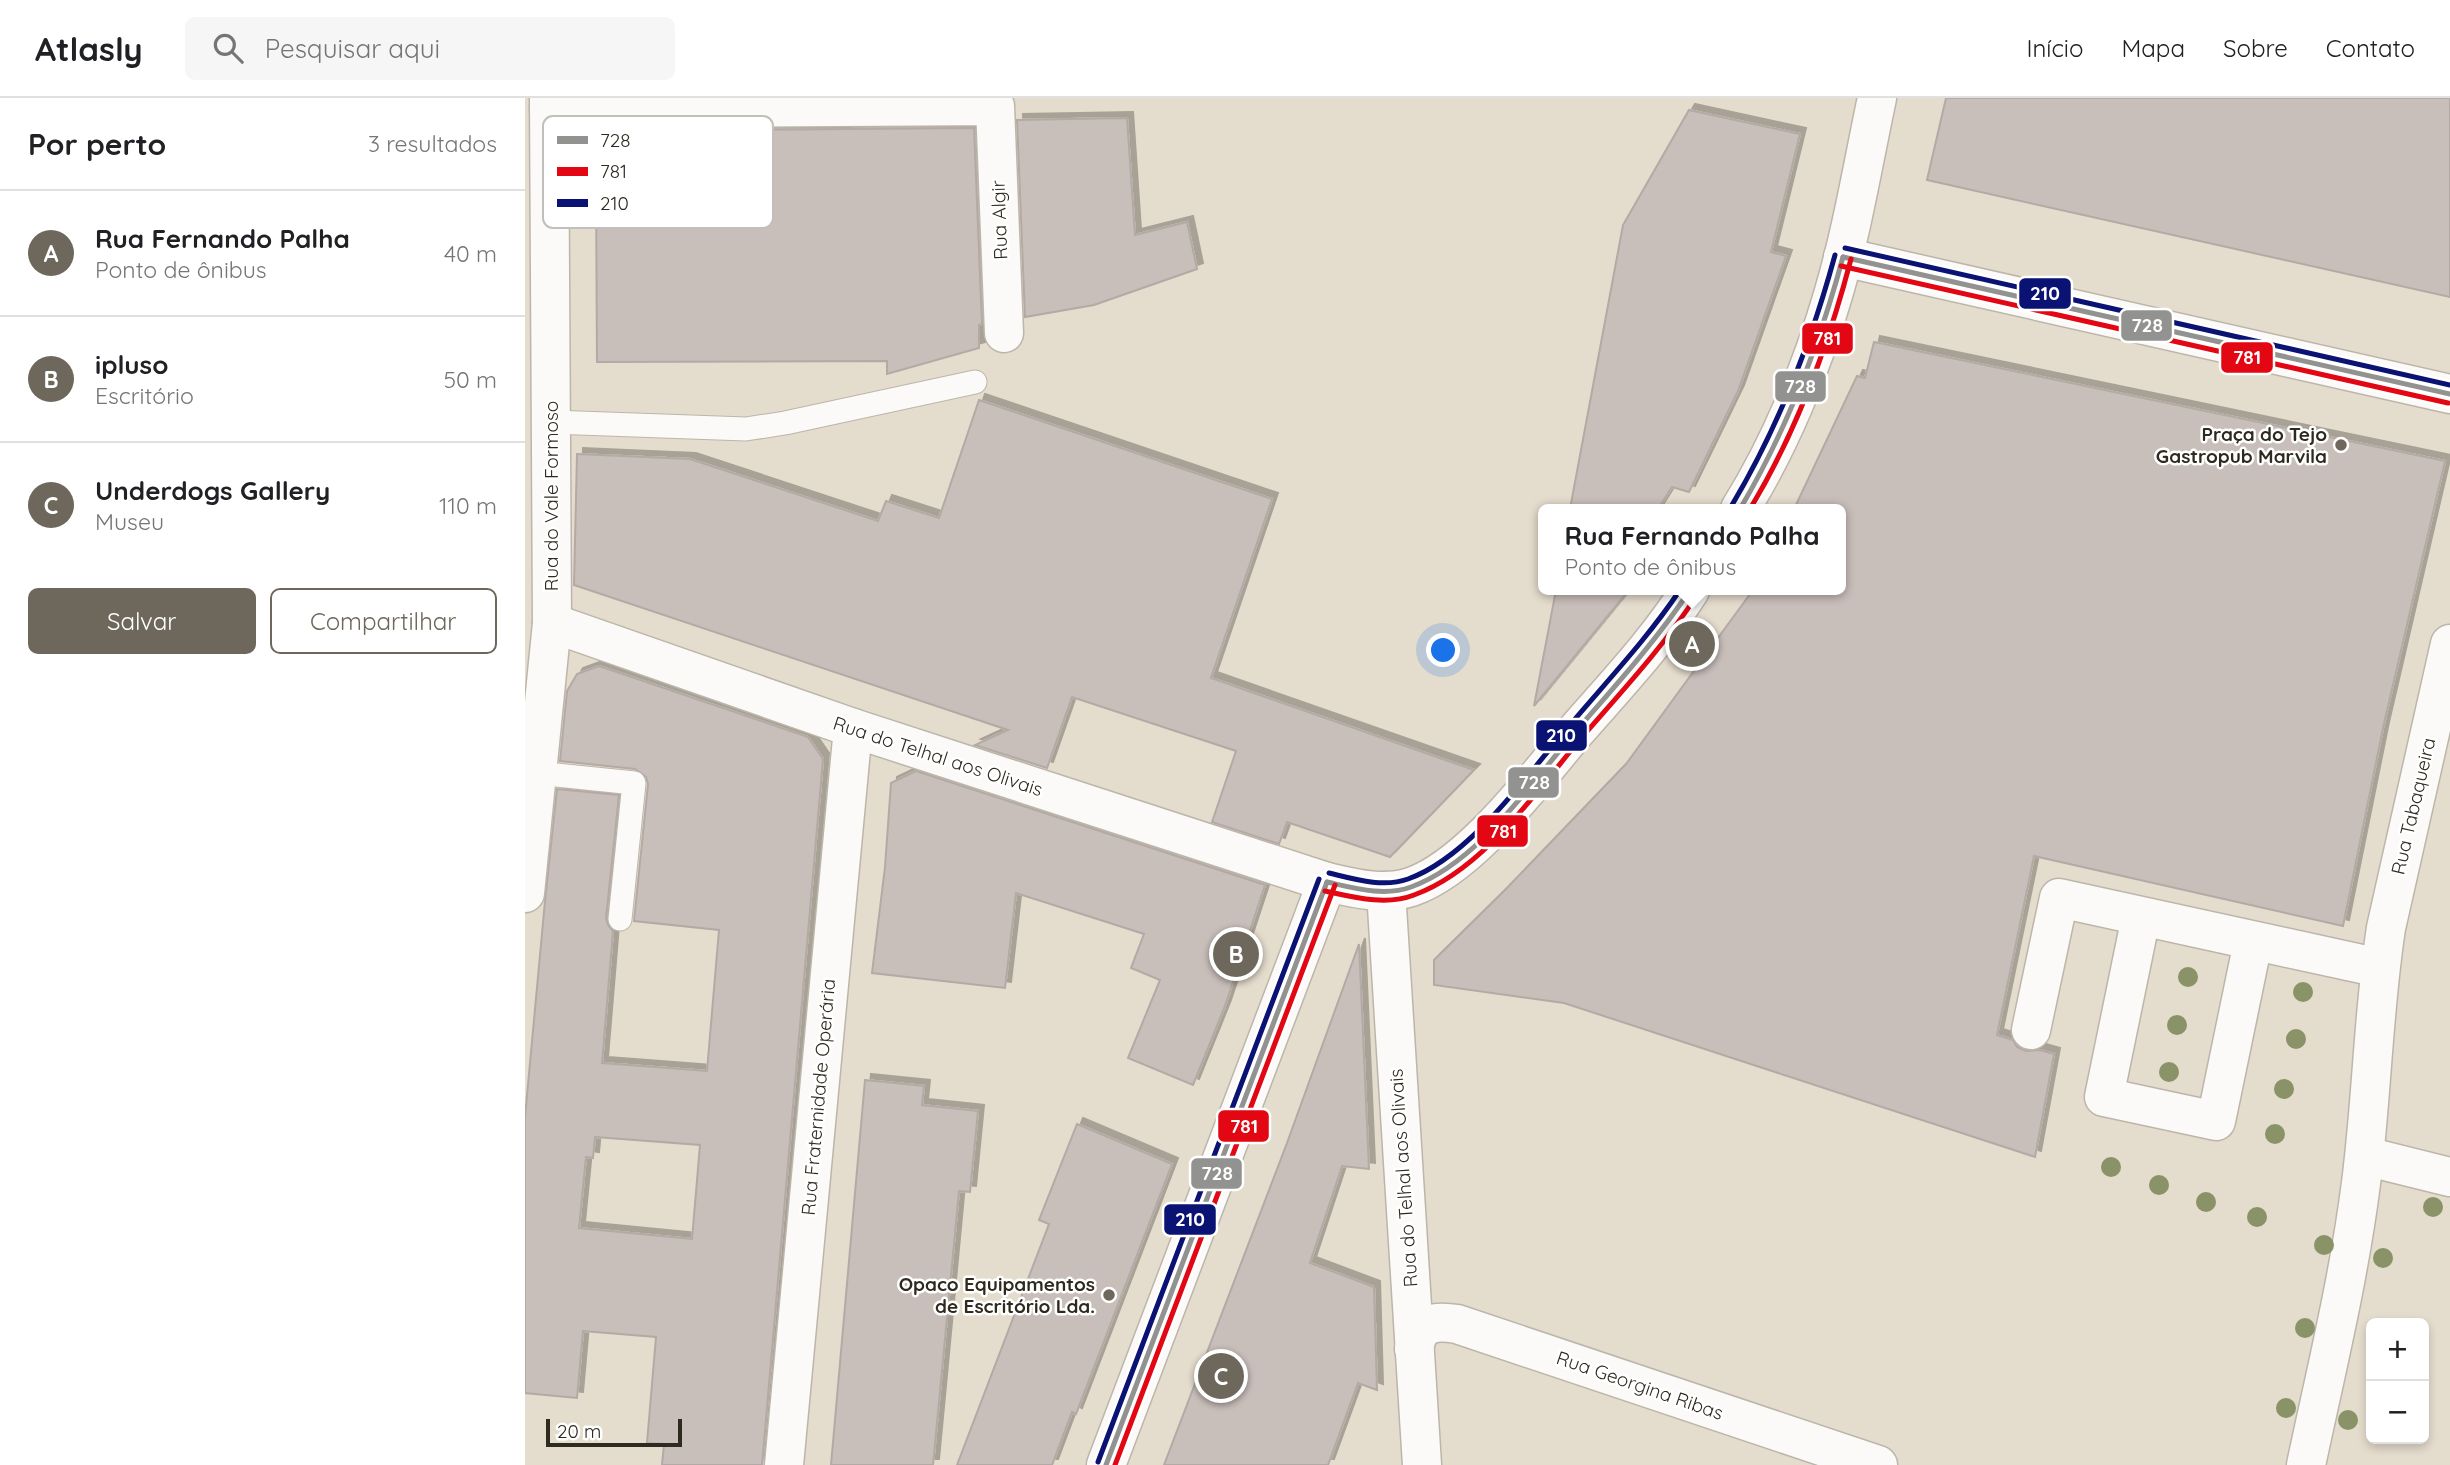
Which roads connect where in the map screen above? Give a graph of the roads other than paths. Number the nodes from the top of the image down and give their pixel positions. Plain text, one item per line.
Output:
1 (1877, 98) edge
2 (549, 103) edge
3 (781, 103) edge
4 (938, 103) edge
5 (550, 228) edge
6 (1843, 257) junction
7 (1004, 333) dead end
8 (975, 382) dead end
9 (2450, 394) edge
10 (551, 422) junction
11 (1743, 504) edge
12 (1687, 595) edge
13 (552, 623) junction
14 (2450, 644) edge
15 (853, 729) junction
16 (537, 773) junction
17 (1327, 882) junction
18 (1386, 891) junction
19 (525, 893) edge
20 (2141, 916) junction
21 (620, 919) dead end
22 (2253, 942) junction
23 (2380, 968) junction
24 (2031, 1030) dead end
25 (2365, 1156) junction
26 (2450, 1177) edge
27 (1414, 1349) junction
28 (784, 1465) edge
29 (1105, 1465) edge
30 (1422, 1465) edge
31 (1878, 1465) edge
32 (2306, 1465) edge

1 - 6 street
2 - 3 street
3 - 4 street
4 - 7 street, Rua Algir
5 - 10 street, Rua do Vale Formoso
6 - 9 street
6 - 11 street
8 - 10 lane
10 - 13 street, Rua do Vale Formoso
12 - 18 street
13 - 15 street, Rua do Telhal aos Olivais
13 - 16 street, Rua do Vale Formoso
14 - 23 street, Rua Tabaqueira
15 - 17 street, Rua do Telhal aos Olivais
15 - 28 street, Rua Fraternidade Operária
16 - 19 street, Rua do Vale Formoso
16 - 21 lane
17 - 18 street, Rua do Telhal aos Olivais
17 - 29 street
18 - 27 street, Rua do Telhal aos Olivais
20 - 22 street
20 - 22 street
20 - 24 street
22 - 23 street
23 - 25 street, Rua Tabaqueira
25 - 26 street
25 - 32 street, Rua Tabaqueira
27 - 30 street, Rua do Telhal aos Olivais
27 - 31 street, Rua Georgina Ribas

